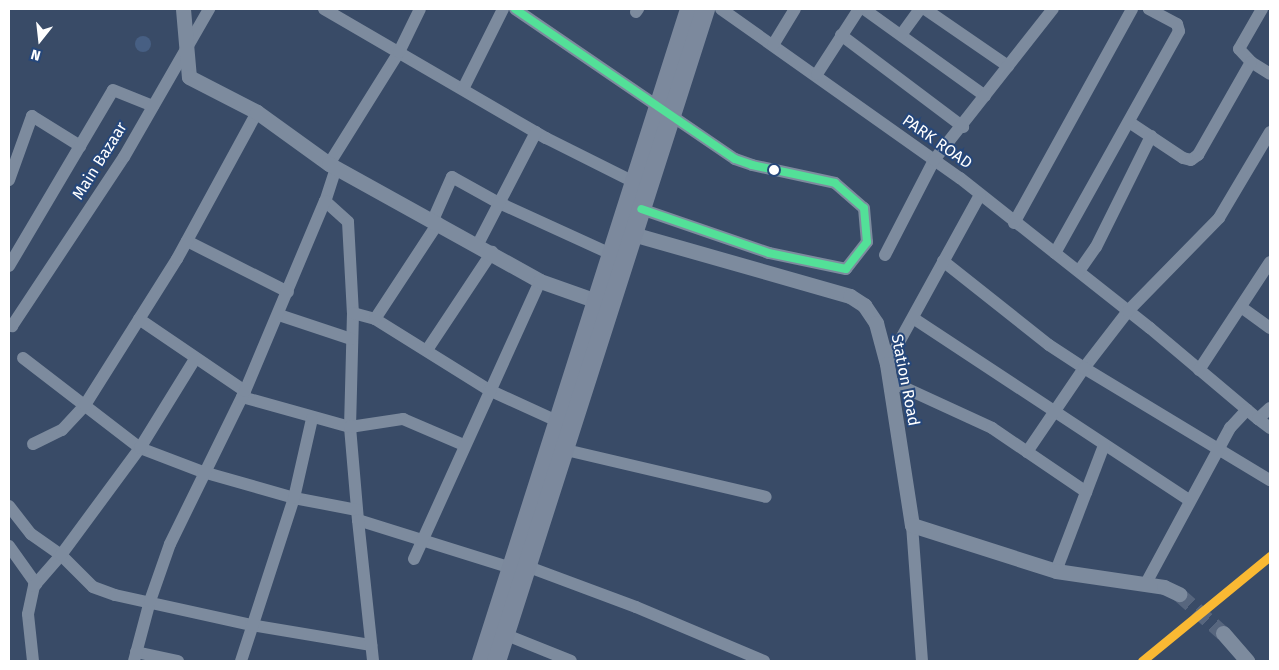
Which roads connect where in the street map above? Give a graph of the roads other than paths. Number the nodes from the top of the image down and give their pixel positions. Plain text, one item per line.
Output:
1 (183, 9) edge
2 (209, 9) edge
3 (324, 9) edge
4 (420, 9) edge
5 (503, 9) edge
6 (515, 9) edge
7 (689, 9) edge
8 (705, 9) edge
9 (721, 9) edge
10 (795, 9) edge
11 (859, 9) edge
12 (864, 9) edge
13 (920, 9) edge
14 (925, 9) edge
15 (1053, 9) edge
16 (1132, 9) edge
17 (1149, 9) edge
18 (1262, 9) edge
19 (841, 35) junction
20 (901, 35) junction
21 (774, 45) junction
22 (187, 50) junction
23 (399, 52) junction
24 (1251, 62) junction
25 (1008, 66) junction
26 (817, 74) junction
27 (1270, 74) edge
28 (463, 89) junction
29 (985, 96) junction
30 (153, 106) junction
31 (664, 111) junction
32 (257, 112) junction
33 (1129, 122) junction
34 (963, 127) junction
35 (536, 132) junction
36 (1270, 132) edge
37 (1151, 136) junction
38 (80, 146) junction
39 (934, 160) junction
40 (333, 166) junction
41 (9, 173) edge
42 (634, 182) junction
43 (980, 194) junction
44 (325, 201) junction
45 (497, 202) junction
46 (641, 209) junction
47 (435, 221) junction
48 (1014, 223) junction
49 (626, 232) junction
50 (187, 241) junction
51 (478, 244) junction
52 (492, 252) junction
53 (1055, 253) junction
54 (611, 254) junction
55 (885, 255) dead end
56 (944, 261) junction
57 (9, 266) edge
58 (1078, 271) junction
59 (1268, 271) edge
60 (540, 281) junction
61 (288, 292) junction
62 (604, 303) junction
63 (1241, 307) junction
64 (1128, 310) junction
65 (353, 313) junction
66 (279, 315) junction
67 (139, 318) junction
68 (912, 318) junction
69 (375, 319) junction
70 (10, 325) edge
71 (1270, 328) edge
72 (351, 339) junction
73 (427, 350) junction
74 (23, 358) dead end
75 (195, 359) junction
76 (887, 364) junction
77 (1084, 368) junction
78 (1199, 370) junction
79 (890, 381) junction
80 (489, 390) junction
81 (243, 394) junction
82 (85, 405) junction
83 (1270, 408) edge
84 (1247, 410) junction
85 (1054, 412) junction
86 (312, 419) junction
87 (1258, 419) junction
88 (558, 421) junction
89 (350, 427) junction
90 (1270, 428) edge
91 (33, 444) dead end
92 (1104, 445) junction
93 (464, 446) junction
94 (140, 448) junction
95 (566, 450) junction
96 (1217, 451) junction
97 (1027, 452) junction
98 (203, 472) junction
99 (1270, 480) edge
100 (1086, 492) junction
101 (766, 497) dead end
102 (294, 498) junction
103 (1189, 500) junction
104 (9, 506) edge
105 (358, 515) junction
106 (912, 525) junction
107 (422, 539) junction
108 (9, 546) edge
109 (61, 555) junction
110 (414, 559) dead end
111 (519, 567) junction
112 (1056, 571) junction
113 (36, 584) junction
114 (1145, 584) junction
115 (1179, 594) tunnel mouth
116 (150, 601) junction
117 (251, 626) junction
118 (1223, 633) tunnel mouth
119 (504, 634) junction
120 (371, 644) junction
121 (135, 657) edge
122 (33, 661) edge
123 (178, 661) edge
124 (241, 661) edge
125 (373, 661) edge
126 (481, 661) edge
127 (496, 661) edge
128 (571, 661) edge
129 (764, 661) edge
130 (922, 661) edge
131 (1247, 661) edge

1 - 22 street
2 - 22 street, Main Bazaar
3 - 23 street
4 - 23 street
5 - 28 street
6 - 31 street
7 - 31 main road
8 - 31 main road
9 - 21 street, PARK ROAD
10 - 21 street
11 - 19 street
12 - 20 street
13 - 20 street
14 - 25 street
15 - 25 street
16 - 48 street
17 - 33 street
18 - 24 street
19 - 26 street
19 - 34 street
20 - 29 street
21 - 26 street, PARK ROAD
22 - 30 street, Main Bazaar
22 - 32 street
23 - 28 street
23 - 40 street
24 - 27 street
24 - 37 street
25 - 29 street
26 - 39 street, PARK ROAD
28 - 35 street
29 - 34 street
30 - 38 street
30 - 70 street, Main Bazaar
31 - 42 main road
31 - 46 main road
31 - 46 street
32 - 40 street
32 - 50 street
33 - 37 street
33 - 53 street
34 - 39 street
35 - 42 street
35 - 45 street
36 - 64 street
37 - 58 street
38 - 41 street
38 - 57 street
39 - 43 street, PARK ROAD
39 - 55 street
40 - 44 street
40 - 47 street
42 - 49 main road
43 - 48 street, PARK ROAD
43 - 56 street
44 - 61 street
44 - 65 street
45 - 47 street
45 - 51 street
45 - 54 street
46 - 49 main road
47 - 51 street
47 - 69 street
48 - 53 street, PARK ROAD
49 - 54 main road
49 - 62 main road
49 - 76 street, Station Road
50 - 61 street
50 - 67 street
51 - 52 street
52 - 60 street
52 - 73 street
53 - 58 street, PARK ROAD
54 - 62 main road
56 - 68 street
56 - 77 street
58 - 64 street, PARK ROAD
59 - 63 street
60 - 62 street
60 - 80 street
61 - 66 street
62 - 88 main road
62 - 95 main road
63 - 71 street
63 - 78 street
64 - 77 street
64 - 78 street, PARK ROAD
65 - 69 street
65 - 72 street
66 - 72 street
66 - 81 street
67 - 75 street
67 - 82 street
68 - 76 street
68 - 85 street
69 - 73 street
72 - 89 street
73 - 80 street
74 - 82 street
75 - 81 street
75 - 94 street
76 - 79 street, Station Road
77 - 85 street
77 - 96 street
78 - 84 street, PARK ROAD
79 - 97 street
79 - 106 street, Station Road
80 - 88 street
80 - 93 street
81 - 86 street
81 - 98 street
82 - 91 street
82 - 94 street
83 - 87 street
84 - 87 street, PARK ROAD
84 - 96 street
85 - 92 street
85 - 97 street
86 - 89 street
86 - 102 street
87 - 90 street, PARK ROAD
88 - 111 main road
89 - 93 street
89 - 105 street
92 - 100 street
92 - 103 street
93 - 107 street
94 - 98 street
94 - 109 street
95 - 101 street
95 - 111 main road
96 - 99 street
96 - 103 street
97 - 100 street
98 - 102 street
98 - 116 street
100 - 112 street
102 - 105 street
102 - 117 street
103 - 114 street
104 - 109 street
105 - 107 street
105 - 120 street
106 - 112 street
106 - 130 street, Station Road
107 - 110 street
107 - 111 street
108 - 113 street
109 - 113 street
109 - 116 street
111 - 119 main road
111 - 126 main road
111 - 129 street
112 - 114 street
113 - 122 street
114 - 115 street
116 - 117 street
116 - 121 street
117 - 120 street
117 - 124 street
118 - 131 street
119 - 127 main road
119 - 128 street
120 - 125 street
121 - 123 street

